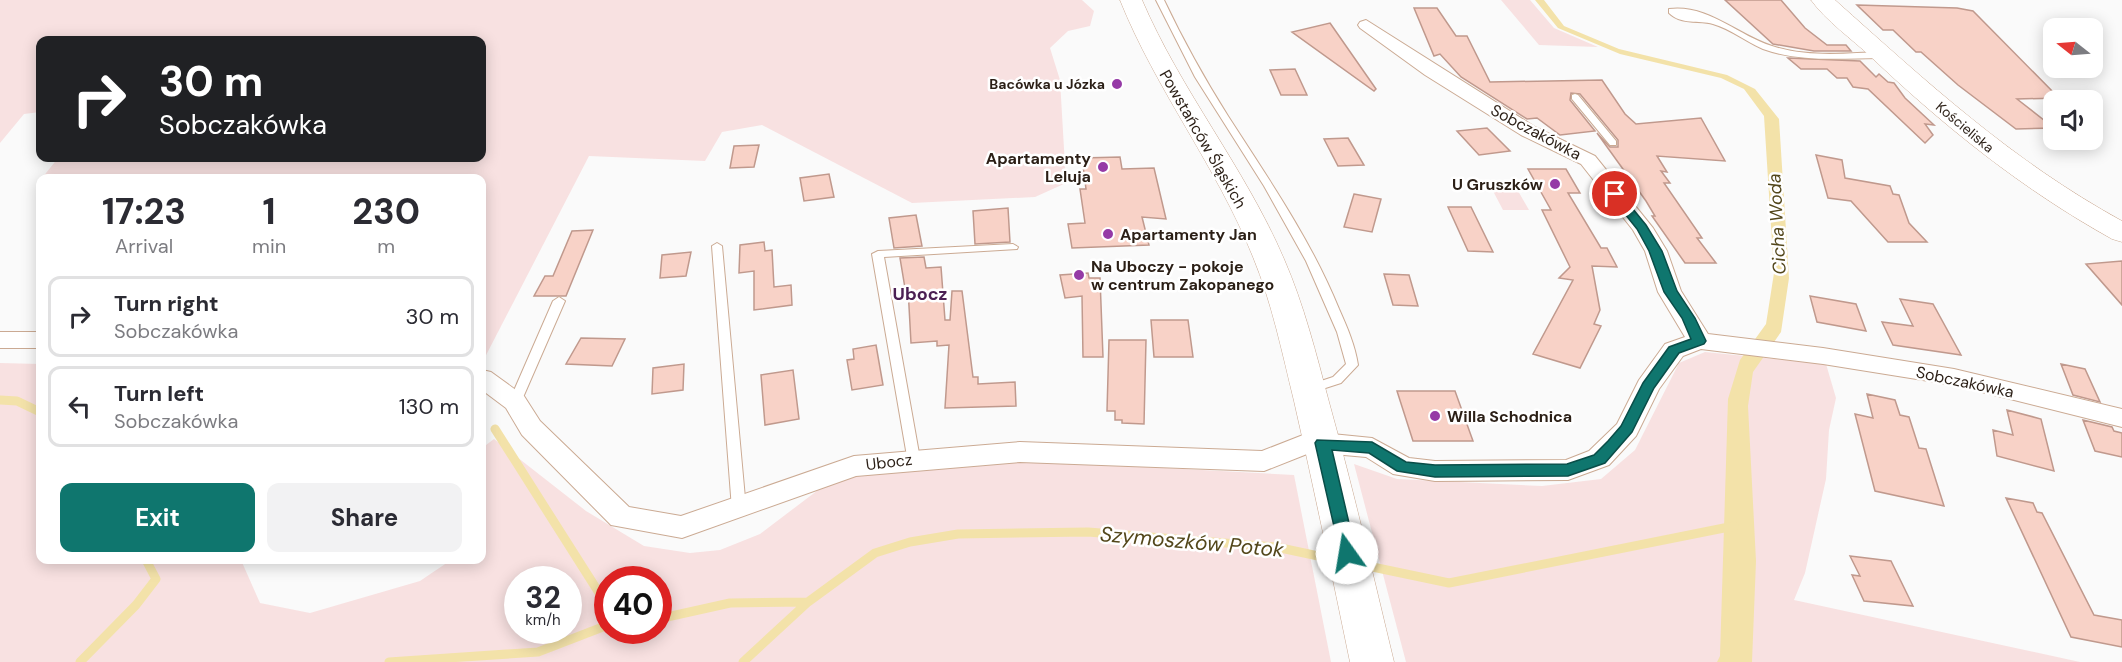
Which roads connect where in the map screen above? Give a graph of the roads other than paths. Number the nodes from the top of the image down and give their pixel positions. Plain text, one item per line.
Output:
1 (1131, 0) edge
2 (1160, 0) edge
3 (1822, 0) edge
4 (1716, 22) dead end
5 (1366, 25) dead end
6 (1883, 55) junction
7 (1575, 97) dead end
8 (1613, 143) dead end
9 (2122, 233) edge
10 (717, 246) dead end
11 (1013, 247) dead end
12 (560, 300) dead end
13 (0, 340) edge
14 (36, 340) edge
15 (1711, 342) junction
16 (486, 381) edge
17 (1309, 389) junction
18 (515, 402) junction
19 (2122, 418) edge
20 (1325, 454) junction
21 (914, 459) junction
22 (739, 509) junction
23 (1372, 662) edge

1 - 17 street, Powstańców Śląskich
2 - 17 lane
3 - 6 street, Kościeliska
4 - 6 lane
5 - 15 street, Sobczakówka
6 - 9 street, Kościeliska
7 - 8 lane
10 - 22 lane
11 - 21 lane
12 - 18 lane
13 - 14 street
15 - 19 street, Sobczakówka
15 - 20 street
16 - 18 street
17 - 20 street, Powstańców Śląskich
18 - 22 street, Ubocz
20 - 21 street, Ubocz
20 - 23 street, Powstańców Śląskich
21 - 22 street, Ubocz

